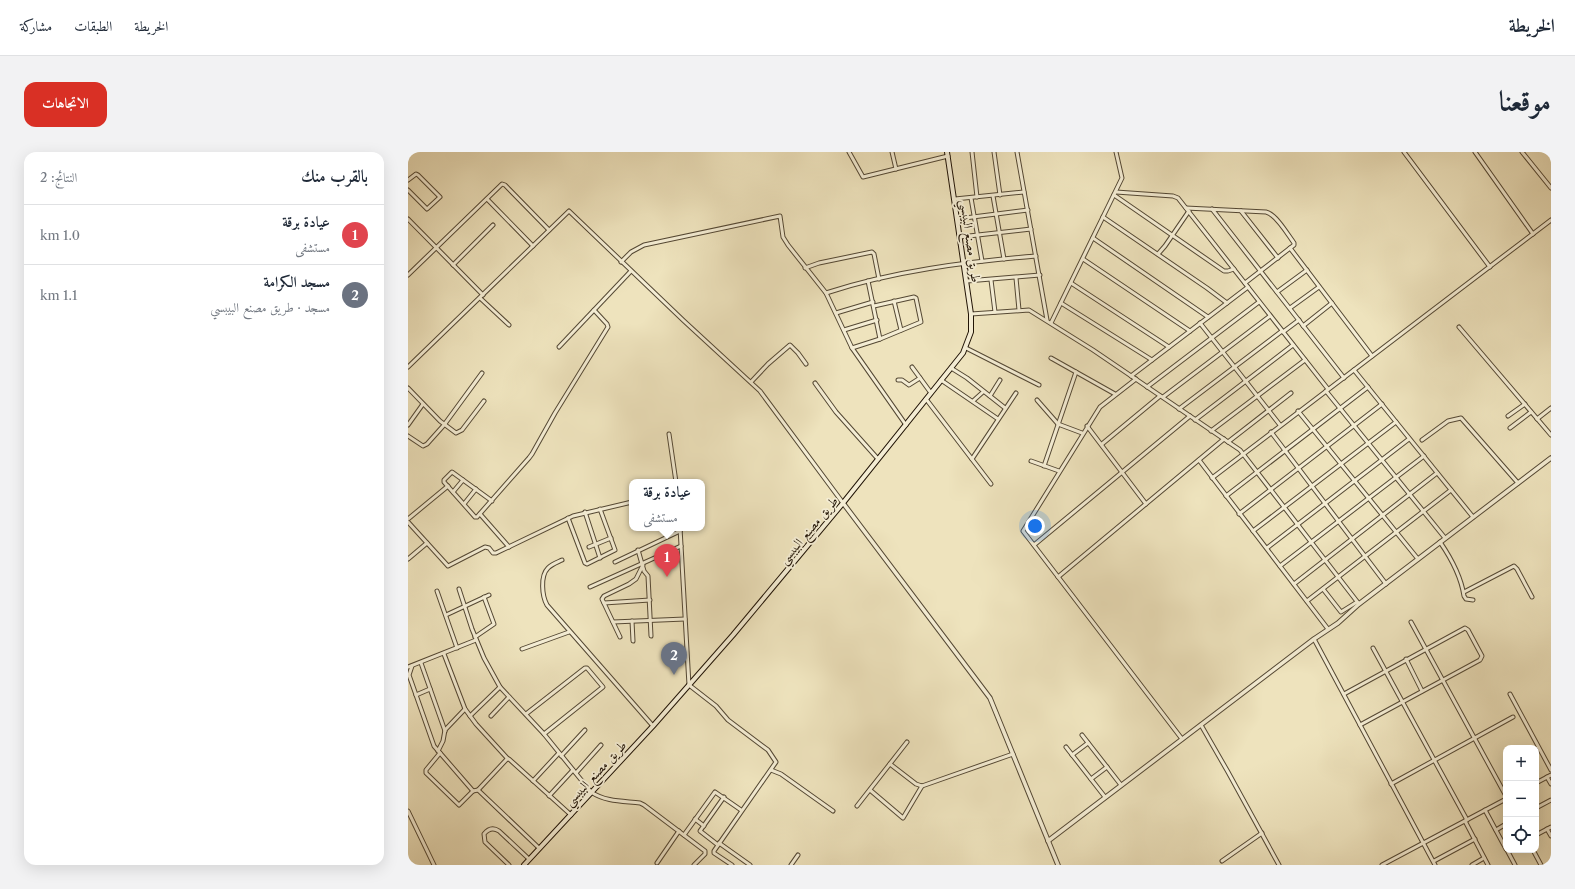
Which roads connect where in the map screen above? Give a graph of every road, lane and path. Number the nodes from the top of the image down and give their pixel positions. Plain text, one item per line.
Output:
1 (849, 152) edge
2 (892, 152) edge
3 (972, 152) edge
4 (994, 152) edge
5 (1017, 152) edge
6 (1116, 152) edge
7 (1404, 152) edge
8 (1475, 152) edge
9 (1522, 152) edge
10 (947, 154) edge
11 (896, 169) junction
12 (408, 180) edge
13 (1551, 188) edge
14 (408, 190) edge
15 (1024, 192) junction
16 (1115, 194) junction
17 (1000, 195) junction
18 (993, 196) junction
19 (977, 197) junction
20 (487, 198) junction
21 (971, 198) junction
22 (955, 199) junction
23 (1186, 208) junction
24 (1212, 209) junction
25 (1028, 210) junction
26 (1189, 211) junction
27 (1241, 211) junction
28 (996, 214) junction
29 (974, 216) junction
30 (1103, 218) junction
31 (408, 219) edge
32 (957, 219) junction
33 (1551, 220) edge
34 (493, 225) dead end
35 (1031, 229) junction
36 (549, 230) junction
37 (1000, 232) junction
38 (1533, 234) junction
39 (978, 235) junction
40 (1173, 235) junction
41 (960, 238) junction
42 (1093, 238) junction
43 (533, 246) junction
44 (436, 248) junction
45 (1290, 248) junction
46 (1158, 254) junction
47 (1036, 256) junction
48 (1278, 258) junction
49 (1004, 259) junction
50 (1083, 259) junction
51 (982, 261) junction
52 (621, 262) junction
53 (964, 263) junction
54 (453, 265) junction
55 (1490, 267) junction
56 (805, 268) junction
57 (1234, 269) junction
58 (1261, 270) junction
59 (1306, 270) junction
60 (631, 271) junction
61 (408, 275) edge
62 (1040, 275) junction
63 (1016, 278) junction
64 (879, 279) junction
65 (991, 280) junction
66 (868, 281) junction
67 (967, 281) junction
68 (1071, 283) junction
69 (1245, 283) junction
70 (1319, 286) junction
71 (1248, 287) junction
72 (1277, 292) junction
73 (826, 293) junction
74 (482, 297) junction
75 (894, 301) junction
76 (873, 302) junction
77 (1227, 302) junction
78 (1259, 302) junction
79 (1061, 303) junction
80 (1332, 303) junction
81 (874, 306) junction
82 (1290, 308) junction
83 (594, 310) junction
84 (1019, 310) junction
85 (995, 312) junction
86 (836, 313) junction
87 (971, 314) junction
88 (1270, 316) junction
89 (1208, 317) junction
90 (877, 320) junction
91 (1046, 320) junction
92 (1299, 320) junction
93 (1051, 323) junction
94 (1200, 323) junction
95 (509, 325) dead end
96 (1303, 326) junction
97 (1459, 327) dead end
98 (844, 330) junction
99 (901, 330) junction
100 (1190, 331) junction
101 (1282, 331) junction
102 (1212, 337) junction
103 (880, 339) junction
104 (1293, 345) junction
105 (559, 347) dead end
106 (1169, 347) junction
107 (852, 348) junction
108 (966, 348) junction
109 (1224, 352) junction
110 (1372, 356) junction
111 (1050, 358) dead end
112 (1152, 360) junction
113 (1304, 360) junction
114 (806, 364) dead end
115 (1235, 366) junction
116 (408, 367) edge
117 (912, 367) dead end
118 (951, 368) junction
119 (1354, 370) junction
120 (1076, 372) junction
121 (482, 373) dead end
122 (1131, 376) junction
123 (920, 378) junction
124 (1344, 378) junction
125 (1136, 379) junction
126 (898, 380) dead end
127 (941, 380) junction
128 (1000, 380) dead end
129 (1246, 381) junction
130 (751, 382) junction
131 (815, 383) dead end
132 (1039, 385) dead end
133 (1147, 386) junction
134 (1368, 387) junction
135 (408, 388) edge
136 (1327, 390) junction
137 (983, 392) junction
138 (931, 393) junction
139 (1016, 393) dead end
140 (1291, 393) dead end
141 (1115, 394) junction
142 (990, 396) junction
143 (1258, 396) junction
144 (1162, 397) junction
145 (926, 399) junction
146 (1037, 400) dead end
147 (484, 401) dead end
148 (973, 401) junction
149 (423, 404) junction
150 (1382, 404) junction
151 (1524, 404) junction
152 (1005, 408) junction
153 (1340, 408) junction
154 (1551, 408) edge
155 (1179, 409) junction
156 (1269, 410) junction
157 (1298, 411) junction
158 (1531, 412) junction
159 (1190, 416) junction
160 (1508, 416) dead end
161 (998, 419) junction
162 (1537, 419) junction
163 (1195, 420) junction
164 (1396, 422) junction
165 (1058, 424) junction
166 (408, 425) edge
167 (444, 425) junction
168 (906, 425) junction
169 (1280, 425) junction
170 (1087, 426) junction
171 (1354, 426) junction
172 (1510, 428) dead end
173 (1313, 429) junction
174 (1212, 431) junction
175 (1271, 432) junction
176 (669, 434) dead end
177 (1082, 434) junction
178 (1551, 435) edge
179 (408, 436) edge
180 (1224, 439) junction
181 (1410, 439) junction
182 (1422, 440) dead end
183 (1228, 442) junction
184 (1368, 443) junction
185 (1102, 444) junction
186 (1327, 447) junction
187 (1285, 450) junction
188 (1244, 454) junction
189 (1424, 456) junction
190 (1551, 458) edge
191 (878, 459) junction
192 (972, 459) junction
193 (1199, 460) junction
194 (1382, 460) junction
195 (1031, 461) dead end
196 (1341, 464) junction
197 (1044, 466) junction
198 (1298, 468) junction
199 (1059, 471) junction
200 (1122, 472) junction
201 (1257, 472) junction
202 (1437, 473) junction
203 (1212, 478) junction
204 (1396, 478) junction
205 (676, 479) edge
206 (463, 480) junction
207 (1354, 481) junction
208 (1518, 483) junction
209 (991, 484) dead end
210 (448, 486) junction
211 (1311, 486) junction
212 (1271, 489) junction
213 (476, 490) junction
214 (1451, 490) junction
215 (453, 492) junction
216 (1409, 494) junction
217 (1226, 496) junction
218 (1369, 498) junction
219 (492, 501) junction
220 (629, 503) edge
221 (843, 503) junction
222 (1325, 503) junction
223 (464, 504) junction
224 (1146, 504) junction
225 (1284, 507) junction
226 (600, 509) junction
227 (585, 512) junction
228 (1424, 512) junction
229 (480, 514) junction
230 (1239, 514) junction
231 (1382, 515) junction
232 (1473, 517) junction
233 (568, 518) junction
234 (408, 520) edge
235 (1339, 521) junction
236 (1298, 524) junction
237 (678, 531) edge
238 (680, 531) edge
239 (1253, 531) junction
240 (1396, 533) junction
241 (611, 538) junction
242 (1352, 538) junction
243 (1445, 538) junction
244 (1311, 542) junction
245 (1440, 542) junction
246 (427, 543) junction
247 (596, 545) junction
248 (1034, 545) junction
249 (681, 546) junction
250 (508, 547) junction
251 (589, 547) dead end
252 (1267, 548) junction
253 (638, 550) junction
254 (1366, 556) junction
255 (600, 558) junction
256 (408, 559) edge
257 (1418, 559) junction
258 (562, 560) dead end
259 (1325, 560) junction
260 (615, 562) dead end
261 (643, 564) junction
262 (1280, 566) junction
263 (1058, 577) junction
264 (1338, 578) junction
265 (1294, 584) junction
266 (1386, 584) junction
267 (590, 587) dead end
268 (458, 589) dead end
269 (1323, 589) junction
270 (437, 591) dead end
271 (1464, 592) junction
272 (489, 595) dead end
273 (484, 597) junction
274 (1532, 597) dead end
275 (650, 600) junction
276 (1473, 600) dead end
277 (1307, 601) junction
278 (604, 603) junction
279 (1358, 603) junction
280 (465, 606) junction
281 (446, 615) junction
282 (685, 619) junction
283 (651, 620) junction
284 (632, 621) junction
285 (613, 622) junction
286 (1412, 622) dead end
287 (1328, 629) junction
288 (569, 632) junction
289 (652, 636) dead end
290 (476, 638) junction
291 (620, 638) dead end
292 (1314, 639) junction
293 (633, 641) dead end
294 (457, 648) junction
295 (1373, 648) dead end
296 (1426, 648) junction
297 (522, 649) dead end
298 (444, 654) junction
299 (1406, 659) junction
300 (421, 662) junction
301 (410, 667) edge
302 (1386, 670) junction
303 (1443, 680) junction
304 (689, 685) junction
305 (500, 687) junction
306 (430, 689) junction
307 (1422, 691) junction
308 (1344, 694) junction
309 (1510, 694) dead end
310 (416, 695) junction
311 (509, 697) junction
312 (1402, 701) junction
313 (465, 709) junction
314 (526, 714) junction
315 (470, 716) junction
316 (491, 716) dead end
317 (1513, 717) dead end
318 (1360, 725) junction
319 (652, 726) junction
320 (1200, 726) junction
321 (585, 730) dead end
322 (444, 731) junction
323 (544, 734) junction
324 (1082, 735) dead end
325 (1475, 738) junction
326 (1182, 739) junction
327 (907, 742) dead end
328 (1088, 742) junction
329 (601, 745) dead end
330 (1066, 747) dead end
331 (439, 752) junction
332 (560, 754) junction
333 (1013, 754) junction
334 (1072, 755) junction
335 (508, 759) junction
336 (1434, 760) junction
337 (890, 764) junction
338 (1107, 768) junction
339 (771, 770) junction
340 (1551, 770) edge
341 (574, 771) junction
342 (1551, 775) edge
343 (1547, 777) junction
344 (1091, 779) junction
345 (533, 781) junction
346 (1539, 781) edge
347 (1392, 784) junction
348 (1551, 784) edge
349 (922, 786) junction
350 (1121, 786) junction
351 (478, 790) junction
352 (870, 790) junction
353 (473, 791) junction
354 (1503, 791) edge
355 (592, 792) junction
356 (549, 796) junction
357 (724, 797) junction
358 (1105, 797) junction
359 (1503, 799) edge
360 (1551, 800) edge
361 (858, 806) dead end
362 (1539, 806) edge
363 (742, 810) junction
364 (1485, 810) junction
365 (408, 811) edge
366 (833, 811) dead end
367 (571, 815) junction
368 (695, 820) junction
369 (1466, 820) junction
370 (704, 826) junction
371 (1503, 826) edge
372 (1551, 827) edge
373 (1547, 829) junction
374 (1496, 830) junction
375 (678, 831) junction
376 (1262, 833) junction
377 (1539, 833) edge
378 (684, 835) junction
379 (1551, 836) edge
380 (1475, 839) junction
381 (1048, 841) junction
382 (1503, 843) edge
383 (719, 844) junction
384 (1423, 844) junction
385 (539, 848) junction
386 (1509, 853) edge
387 (1535, 853) edge
388 (798, 856) dead end
389 (1484, 858) junction
390 (529, 859) junction
391 (1222, 860) dead end
392 (1434, 861) junction
393 (657, 863) dead end
394 (434, 865) edge
395 (509, 865) edge
396 (524, 865) edge
397 (694, 865) edge
398 (732, 865) edge
399 (750, 865) edge
400 (791, 865) edge
401 (1058, 865) edge
402 (1279, 865) edge
403 (1382, 865) edge
404 (1436, 865) edge
405 (1472, 865) edge
406 (1488, 865) edge
407 (1515, 865) edge
408 (1541, 865) edge

1 - 11 street
2 - 11 street
3 - 19 street
4 - 17 street
5 - 15 street
6 - 16 street
7 - 55 street
8 - 38 street
9 - 13 street
10 - 11 street
10 - 22 main road, طريق مصنع البيبسي
12 - 14 street
15 - 17 street
15 - 25 street
16 - 23 street
16 - 30 street
16 - 40 street
17 - 18 street
18 - 19 street
18 - 28 street
19 - 21 street
20 - 36 street
20 - 43 street
20 - 44 street
21 - 22 street
21 - 29 street
22 - 32 main road, طريق مصنع البيبسي
23 - 24 street
23 - 26 street
24 - 27 street
24 - 58 street
25 - 28 street
25 - 35 street
26 - 40 street
26 - 57 street
27 - 45 street
27 - 48 street
28 - 29 street
28 - 37 street
29 - 32 street
29 - 39 street
30 - 42 street
30 - 46 street
31 - 44 street
32 - 41 main road, طريق مصنع البيبسي
33 - 38 street
34 - 54 street
35 - 37 street
35 - 47 street
36 - 43 street
36 - 52 street
37 - 39 street
37 - 49 street
38 - 55 street
39 - 41 street
39 - 51 street
40 - 46 street
40 - 57 street
41 - 53 main road, طريق مصنع البيبسي
42 - 50 street
42 - 89 street
43 - 74 street
44 - 54 street
44 - 61 street
45 - 48 street
45 - 59 street
46 - 77 street
47 - 49 street
47 - 62 street
48 - 58 street
49 - 51 street
50 - 68 street
50 - 100 street
51 - 53 street
52 - 56 street
52 - 60 street
53 - 64 street
53 - 67 main road, طريق مصنع البيبسي
54 - 74 street
55 - 110 street
56 - 64 street
56 - 73 street
57 - 69 street
58 - 69 street
58 - 72 street
59 - 70 street
59 - 72 street
60 - 83 street
60 - 130 street
62 - 63 street
62 - 91 street
63 - 65 street
63 - 84 street
64 - 66 street
65 - 67 street
65 - 85 street
66 - 73 street
66 - 76 street
67 - 87 main road, طريق مصنع البيبسي
68 - 79 street
68 - 106 street
69 - 71 street
70 - 80 street
70 - 82 street
71 - 77 street
71 - 78 street
72 - 82 street
73 - 86 street
74 - 95 street
74 - 116 street
75 - 81 street
75 - 99 street
75 - 99 street
76 - 81 street
76 - 86 street
77 - 89 street
78 - 88 street
78 - 102 street
79 - 93 street
79 - 112 street
80 - 96 street
80 - 110 street
81 - 90 street
82 - 92 street
83 - 105 street
83 - 219 street
84 - 85 street
84 - 91 street
85 - 87 street
86 - 98 street
87 - 108 main road, طريق مصنع البيبسي
88 - 101 street
88 - 109 street
89 - 94 street
90 - 98 street
90 - 103 street
91 - 93 street
92 - 96 street
92 - 101 street
93 - 122 street
94 - 100 street
94 - 102 street
96 - 124 street
97 - 151 street
98 - 107 street
99 - 103 street
100 - 106 street
101 - 104 street
101 - 115 street
102 - 109 street
102 - 133 street
103 - 107 street
104 - 113 street
104 - 129 street
106 - 112 street
107 - 168 street
108 - 118 main road, طريق مصنع البيبسي
108 - 132 street
109 - 115 street
109 - 144 street
110 - 119 street
111 - 120 street
112 - 122 street
113 - 136 street
113 - 143 street
114 - 130 street
115 - 129 street
115 - 155 street
117 - 123 street
118 - 127 main road, طريق مصنع البيبسي
118 - 137 street
119 - 124 street
119 - 134 street
120 - 141 street
120 - 165 street
121 - 167 street
122 - 125 street
123 - 126 street
123 - 138 street
124 - 136 street
125 - 133 street
125 - 141 street
127 - 138 main road, طريق مصنع البيبسي
127 - 148 street
128 - 142 street
129 - 143 street
129 - 163 street
130 - 221 street
131 - 191 street
133 - 144 street
134 - 150 street
134 - 153 street
135 - 149 street
136 - 153 street
136 - 157 street
137 - 142 street
137 - 148 street
138 - 145 main road, طريق مصنع البيبسي
139 - 152 street
140 - 156 street
141 - 170 street
142 - 152 street
143 - 156 street
143 - 174 street
144 - 155 street
144 - 185 street
145 - 168 main road, طريق مصنع البيبسي
145 - 192 street
146 - 165 street
147 - 167 street
148 - 161 street
149 - 166 street
149 - 167 street
150 - 164 street
150 - 171 street
151 - 158 street
151 - 160 street
152 - 161 street
153 - 171 street
153 - 173 street
154 - 162 street
155 - 159 street
156 - 169 street
156 - 183 street
157 - 169 street
157 - 173 street
158 - 162 street
158 - 172 street
159 - 163 street
159 - 200 street
161 - 192 street
162 - 178 street
163 - 174 street
164 - 181 street
164 - 184 street
165 - 177 street
165 - 197 street
167 - 179 street
168 - 191 main road, طريق مصنع البيبسي
169 - 175 street
170 - 177 street
170 - 185 street
171 - 184 street
171 - 186 street
173 - 186 street
173 - 187 street
174 - 180 street
175 - 187 street
175 - 188 street
176 - 205 street
177 - 199 street
180 - 183 street
180 - 193 street
181 - 189 street
181 - 194 street
182 - 208 street
183 - 188 street
184 - 194 street
184 - 196 street
185 - 200 street
186 - 196 street
186 - 198 street
187 - 198 street
187 - 201 street
188 - 201 street
188 - 203 street
189 - 202 street
189 - 204 street
190 - 208 street
191 - 221 main road, طريق مصنع البيبسي
192 - 209 street
193 - 203 street
193 - 224 street
194 - 204 street
194 - 207 street
195 - 197 street
196 - 207 street
196 - 211 street
197 - 199 street
198 - 211 street
198 - 212 street
199 - 248 street
200 - 224 street
200 - 248 street
201 - 212 street
201 - 217 street
202 - 214 street
202 - 216 street
203 - 217 street
204 - 216 street
204 - 218 street
206 - 210 street
206 - 213 street
206 - 215 street
207 - 218 street
207 - 222 street
208 - 232 street
210 - 215 street
210 - 234 street
211 - 222 street
211 - 225 street
212 - 225 street
212 - 230 street
213 - 219 street
213 - 223 street
214 - 228 street
214 - 232 street
215 - 223 street
216 - 228 street
216 - 231 street
217 - 230 street
218 - 231 street
218 - 235 street
219 - 229 street
220 - 226 street
221 - 304 main road, طريق مصنع البيبسي
221 - 333 street
222 - 235 street
222 - 236 street
223 - 229 street
224 - 263 street
225 - 236 street
225 - 239 street
226 - 227 street
226 - 241 street
227 - 233 street
227 - 247 street
228 - 240 street
228 - 243 street
229 - 250 street
230 - 239 street
231 - 240 street
231 - 242 street
232 - 243 street
233 - 250 street
233 - 255 street
234 - 246 street
235 - 242 street
235 - 244 street
236 - 244 street
236 - 252 street
237 - 253 street
238 - 249 street
239 - 252 street
240 - 254 street
240 - 257 street
241 - 247 street
241 - 255 street
242 - 254 street
242 - 259 street
243 - 245 street
244 - 259 street
244 - 262 street
245 - 257 street
245 - 271 street
246 - 250 street
246 - 256 street
247 - 251 street
247 - 255 street
248 - 263 street
249 - 261 street
249 - 282 street
252 - 262 street
253 - 260 street
253 - 261 street
254 - 264 street
254 - 266 street
257 - 266 street
258 - 288 street
259 - 264 street
259 - 265 street
261 - 267 street
261 - 275 street
261 - 278 street
262 - 265 street
263 - 326 street
264 - 269 street
264 - 279 street
265 - 277 street
266 - 279 street
268 - 280 street
269 - 277 street
269 - 279 street
270 - 281 street
271 - 274 street
271 - 276 street
272 - 273 street
273 - 280 street
273 - 290 street
275 - 278 street
275 - 283 street
277 - 287 street
278 - 285 street
279 - 287 street
280 - 281 street
280 - 290 street
281 - 294 street
282 - 283 street
282 - 304 street
283 - 284 street
283 - 289 street
284 - 285 street
284 - 293 street
285 - 291 street
286 - 296 street
287 - 292 street
288 - 297 street
288 - 319 street
290 - 294 street
290 - 305 street
292 - 308 street
292 - 320 street
294 - 298 street
295 - 302 street
296 - 299 street
296 - 303 street
296 - 303 street
298 - 300 street
298 - 313 street
299 - 302 street
299 - 307 street
300 - 301 street
300 - 306 street
301 - 310 street
302 - 308 street
302 - 312 street
303 - 307 street
303 - 325 street
304 - 319 main road, طريق مصنع البيبسي
304 - 339 street
305 - 311 street
305 - 315 street
306 - 310 street
306 - 322 street
307 - 312 street
308 - 318 street
309 - 340 street
310 - 331 street
311 - 314 street
311 - 316 street
312 - 318 street
312 - 336 street
313 - 315 street
313 - 322 street
314 - 323 street
314 - 323 street
315 - 335 street
317 - 325 street
318 - 347 street
319 - 355 main road, طريق مصنع البيبسي
320 - 326 street
320 - 376 street
321 - 332 street
322 - 331 street
323 - 332 street
324 - 328 street
325 - 336 street
325 - 354 street
326 - 350 street
327 - 337 street
328 - 334 street
328 - 338 street
329 - 341 street
330 - 334 street
331 - 353 street
331 - 353 street
332 - 341 street
332 - 345 street
333 - 349 street
333 - 381 street
334 - 344 street
335 - 345 street
335 - 351 street
336 - 347 street
336 - 369 street
337 - 349 street
337 - 352 street
338 - 344 street
338 - 350 street
339 - 363 street
339 - 366 street
341 - 355 street
341 - 356 street
342 - 343 street
343 - 346 street
343 - 348 street
344 - 358 street
345 - 356 street
347 - 384 street
349 - 352 street
350 - 358 street
351 - 353 street
351 - 385 street
352 - 361 street
355 - 367 main road, طريق مصنع البيبسي
355 - 375 street
356 - 367 street
357 - 363 street
357 - 368 street
357 - 370 street
358 - 381 street
359 - 364 street
360 - 362 street
363 - 383 street
364 - 369 street
364 - 374 street
365 - 394 street
367 - 385 main road, طريق مصنع البيبسي
368 - 370 street
368 - 378 street
369 - 380 street
369 - 384 street
370 - 383 street
371 - 374 street
372 - 373 street
373 - 377 street
373 - 379 street
374 - 382 street
375 - 378 street
375 - 393 street
376 - 391 street
376 - 402 street
378 - 397 street
380 - 389 street
380 - 392 street
381 - 401 street
383 - 398 street
383 - 399 street
384 - 392 street
384 - 403 street
385 - 390 main road, طريق مصنع البيبسي
386 - 407 street
387 - 408 street
388 - 400 street
389 - 405 street
389 - 406 street
390 - 395 street
390 - 396 main road, طريق مصنع البيبسي
392 - 404 street

